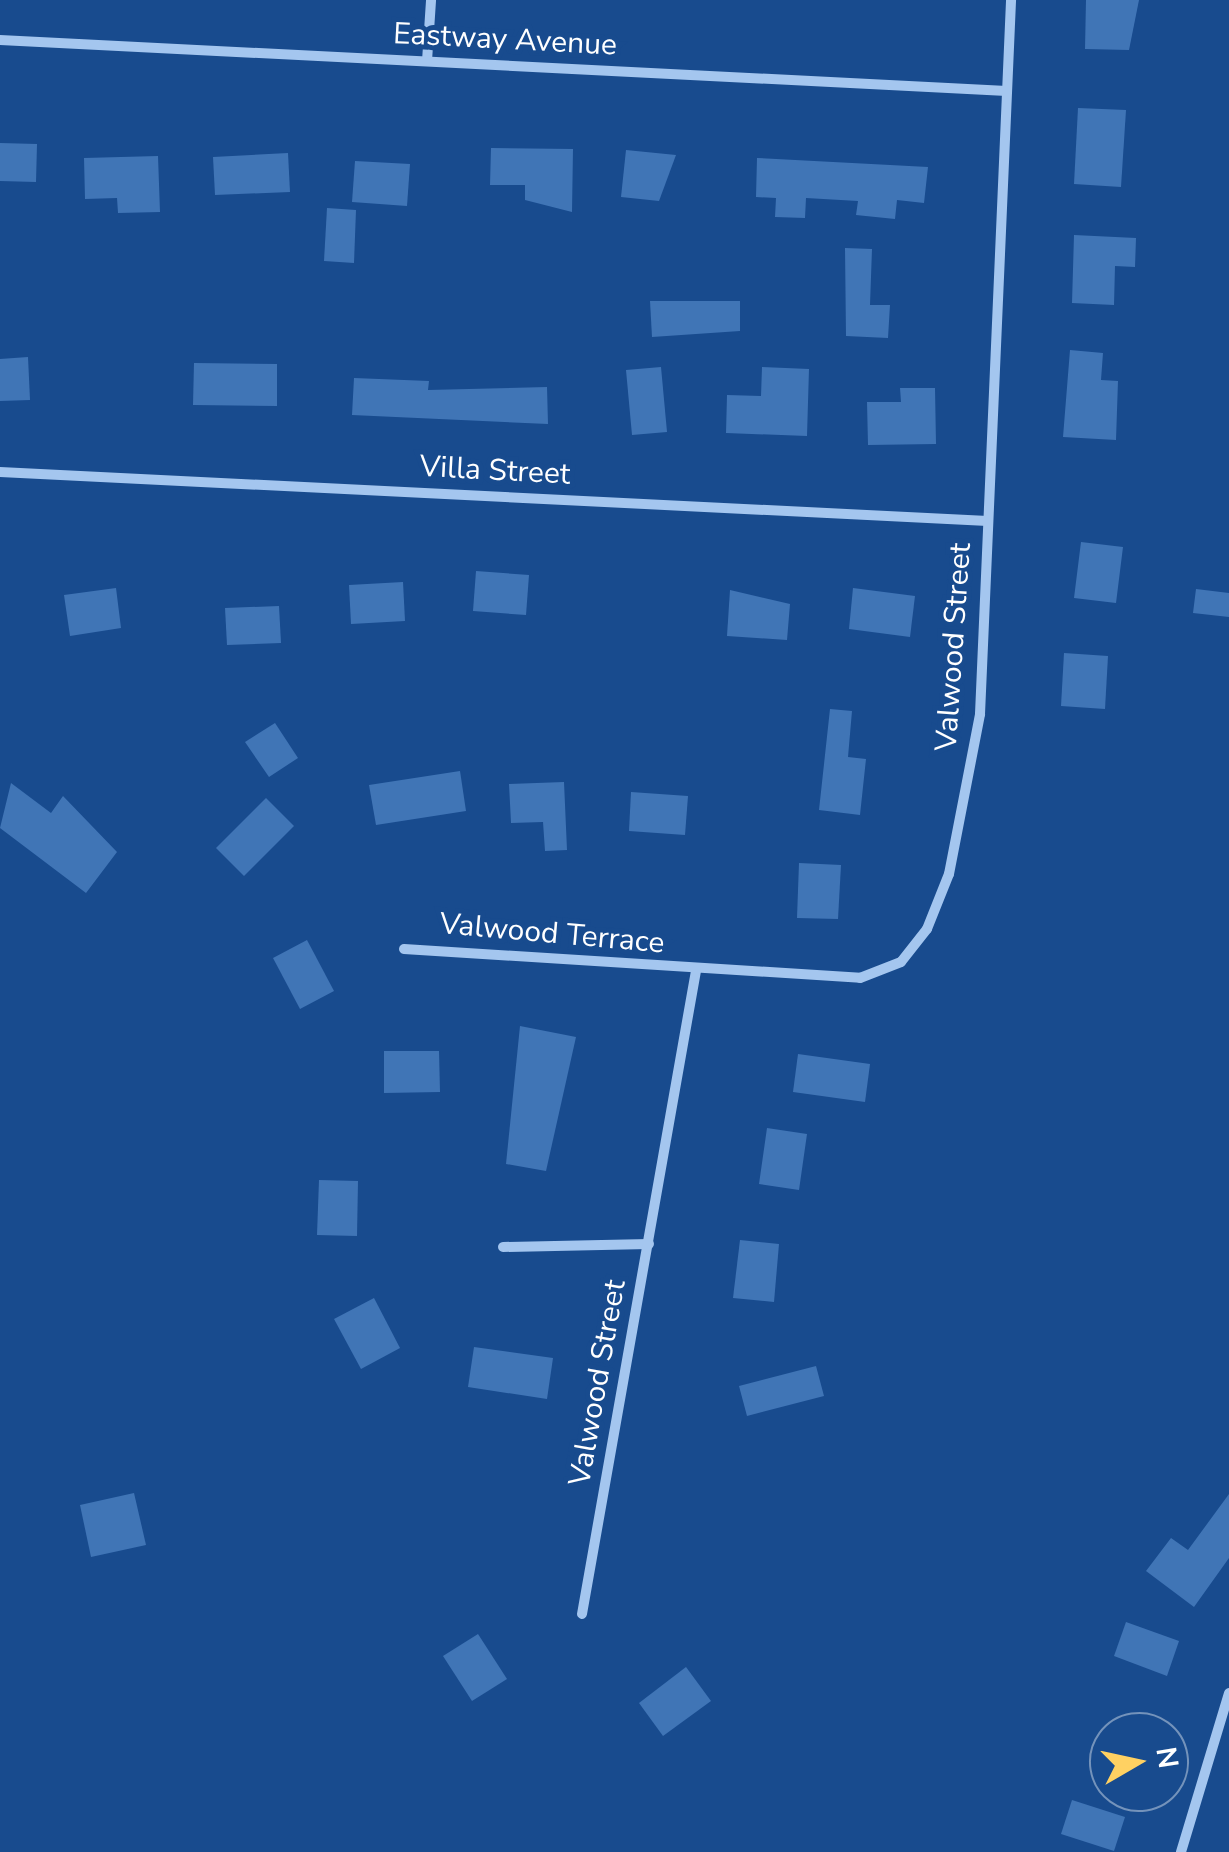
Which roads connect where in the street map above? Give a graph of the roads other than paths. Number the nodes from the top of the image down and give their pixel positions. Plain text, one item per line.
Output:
1 (431, 0) edge
2 (1011, 0) edge
3 (0, 40) edge
4 (427, 61) junction
5 (1007, 91) junction
6 (0, 472) edge
7 (988, 521) junction
8 (404, 949) dead end
9 (696, 971) junction
10 (648, 1244) junction
11 (503, 1247) dead end
12 (582, 1614) dead end
13 (1229, 1693) edge
14 (1181, 1852) edge

1 - 4 street
2 - 5 street, Valwood Street
3 - 4 street, Eastway Avenue
4 - 5 street, Eastway Avenue
5 - 7 street, Valwood Street
6 - 7 street, Villa Street
7 - 9 street, Valwood Street
8 - 9 street, Valwood Terrace
9 - 10 street, Valwood Street
10 - 11 street
10 - 12 street, Valwood Street
13 - 14 street

